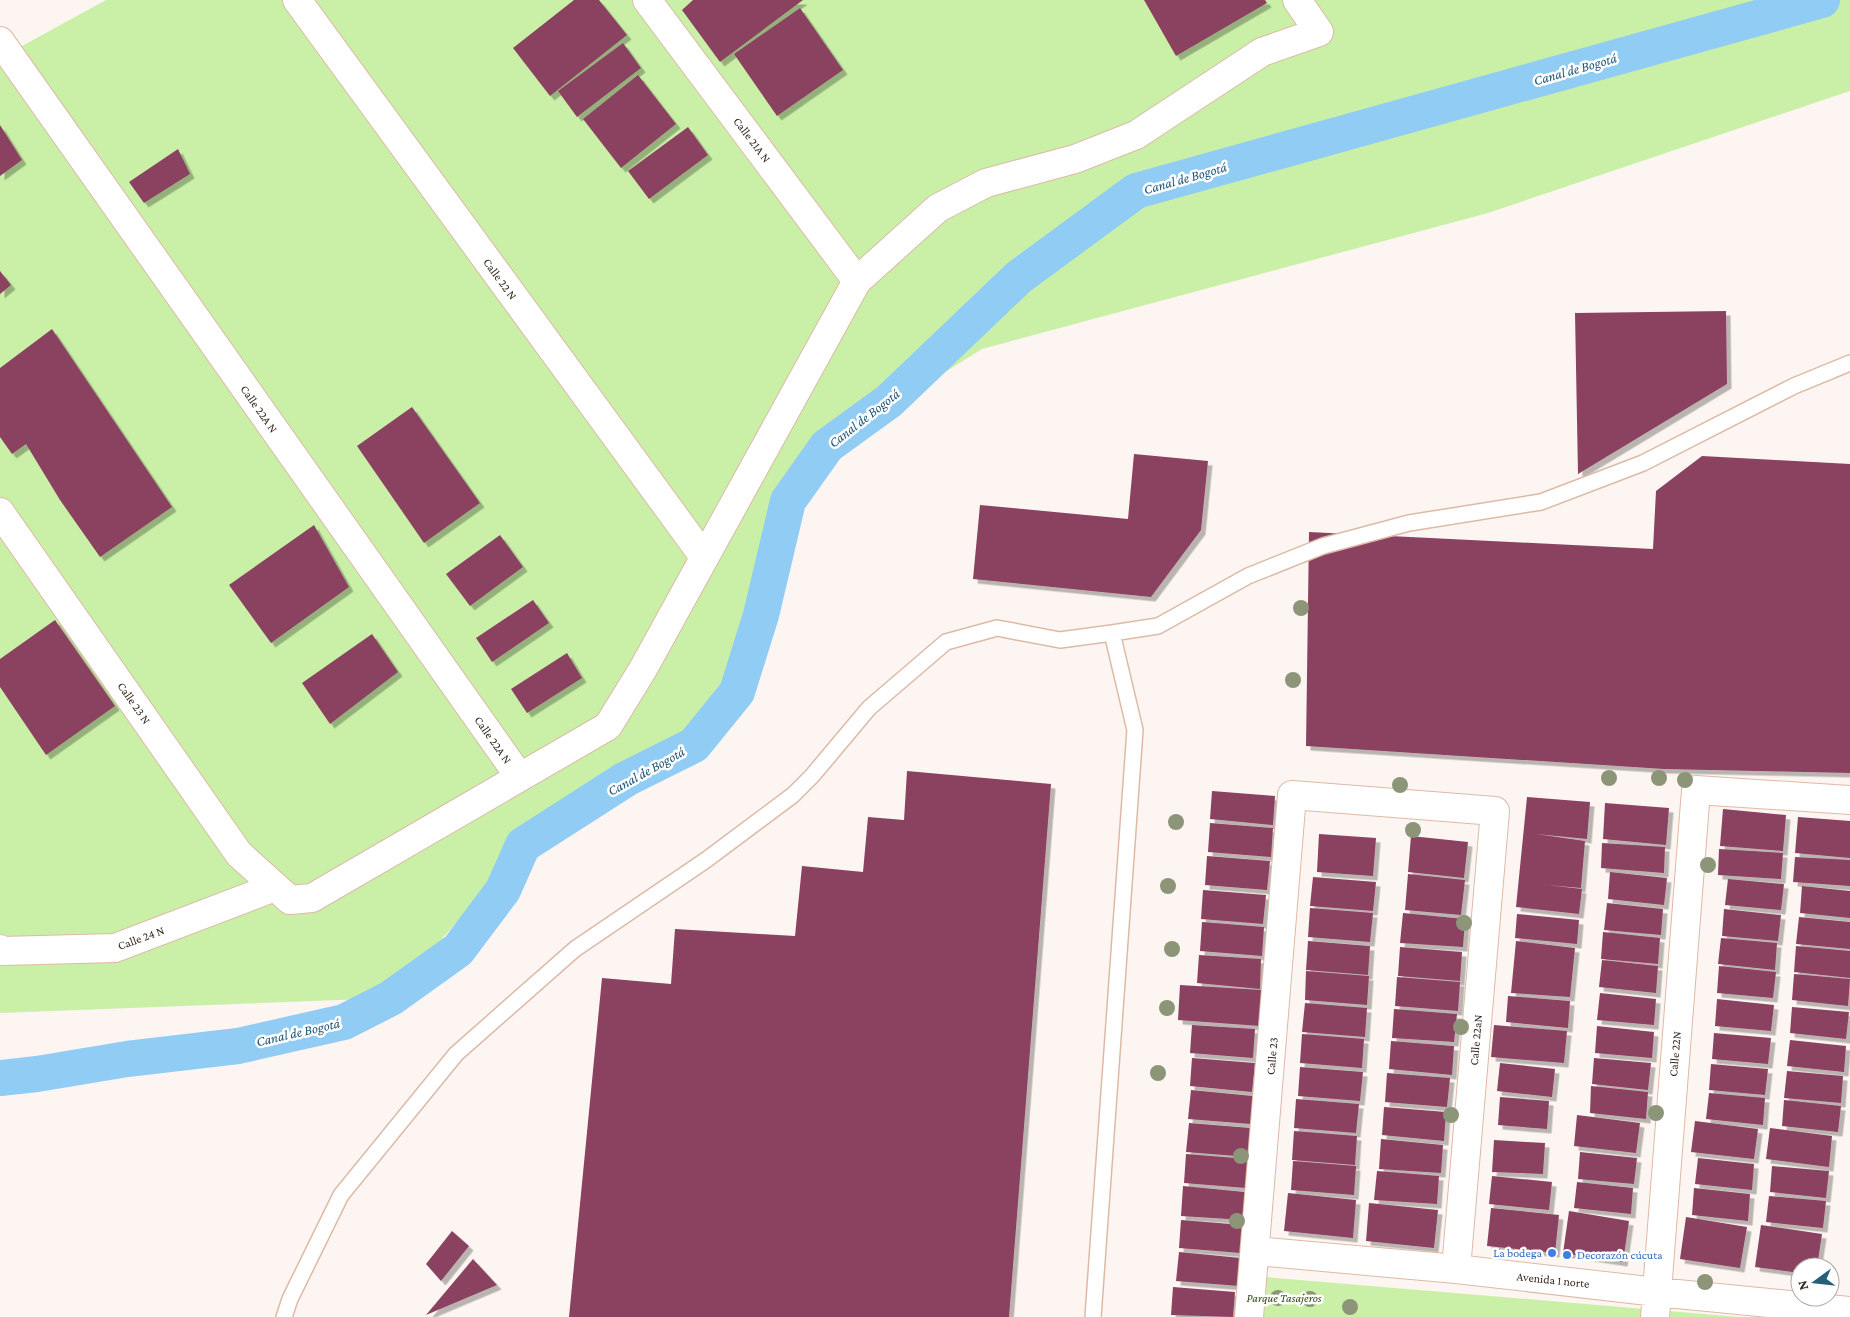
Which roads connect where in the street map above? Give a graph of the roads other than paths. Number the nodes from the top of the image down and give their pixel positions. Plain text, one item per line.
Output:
1 (297, 0) edge
2 (647, 0) edge
3 (1297, 0) edge
4 (0, 41) edge
5 (857, 281) junction
6 (1850, 363) edge
7 (0, 512) edge
8 (704, 557) junction
9 (1112, 633) junction
10 (519, 776) junction
11 (1850, 800) edge
12 (1495, 810) joint
13 (275, 887) junction
14 (0, 948) edge
15 (1256, 1251) junction
16 (1456, 1269) junction
17 (1849, 1304) edge
18 (1656, 1305) edge
19 (284, 1317) edge
20 (1093, 1317) edge
21 (1249, 1317) edge

1 - 8 street, Calle 22 N
2 - 5 street, Calle 21A N
3 - 5 street, Calle 23 N
4 - 10 street, Calle 22A N
5 - 8 street, Calle 23 N
6 - 9 lane
7 - 13 street, Calle 23 N
8 - 10 street, Calle 23 N
9 - 19 lane
9 - 20 lane
10 - 13 street, Calle 23 N
11 - 18 street, Calle 22N
12 - 15 street, Calle 23
12 - 16 street, Calle 22aN
13 - 14 street, Calle 24 N
15 - 16 street, Avenida 1 norte
15 - 21 street, Calle 23
16 - 18 street, Avenida 1 norte
17 - 18 street, Avenida 1 norte

